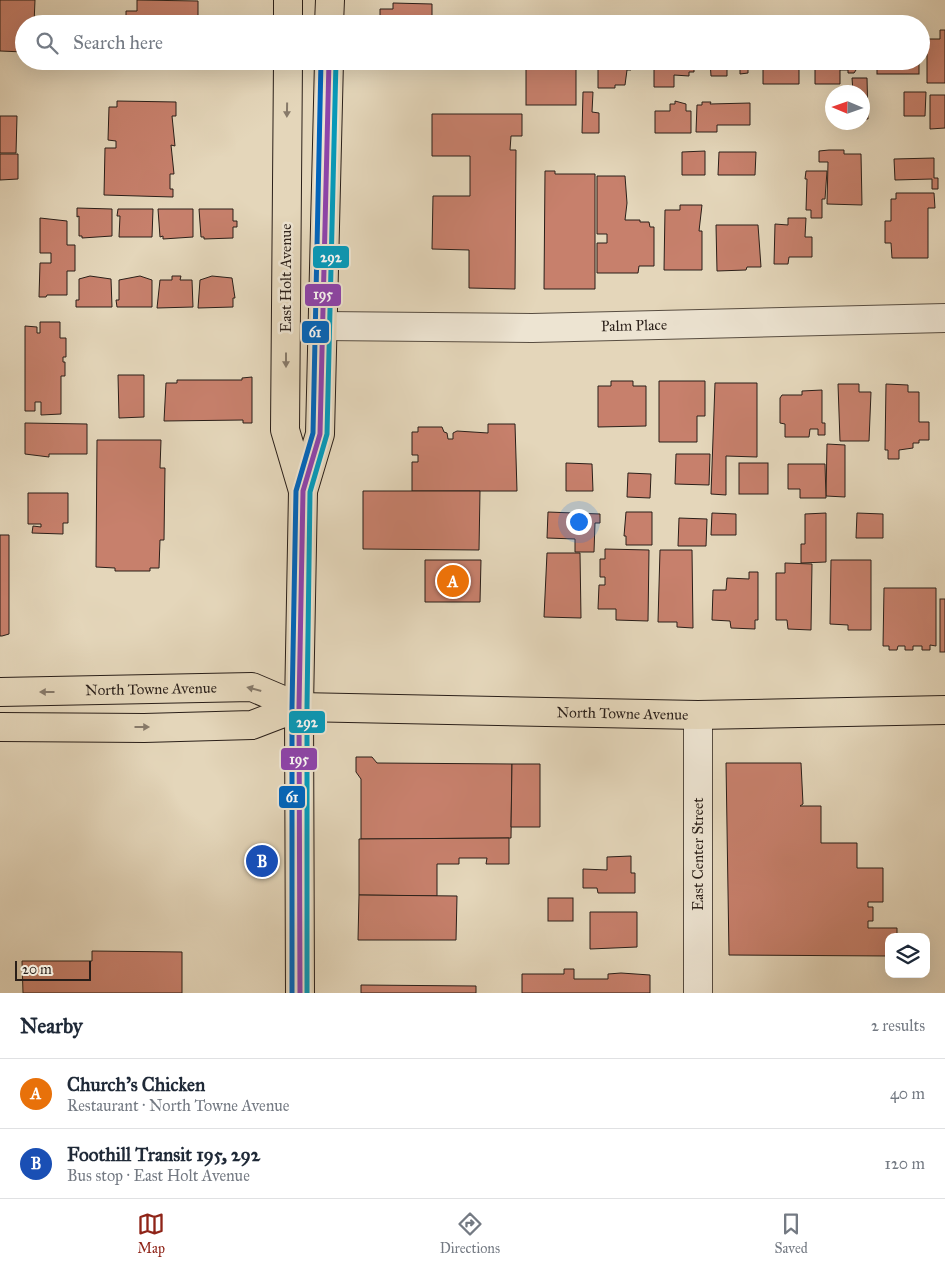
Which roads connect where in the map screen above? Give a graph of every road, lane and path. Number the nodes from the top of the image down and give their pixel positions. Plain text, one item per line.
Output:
1 (288, 0) edge
2 (330, 0) edge
3 (288, 15) edge
4 (329, 15) edge
5 (288, 70) edge
6 (328, 70) edge
7 (945, 318) edge
8 (324, 326) junction
9 (303, 492) junction
10 (0, 692) edge
11 (299, 707) junction
12 (945, 710) edge
13 (698, 715) junction
14 (0, 727) edge
15 (300, 993) edge
16 (698, 993) edge

1 - 3 main road
2 - 4 main road
5 -> 9 main road, East Holt Avenue
6 - 8 main road, East Holt Avenue
7 - 8 street, Palm Place
8 - 9 main road, East Holt Avenue
9 - 11 main road, East Holt Avenue
11 -> 10 main road, North Towne Avenue
11 - 13 main road, North Towne Avenue
14 -> 11 main road, North Towne Avenue
11 - 15 main road, East Holt Avenue
12 - 13 main road, North Towne Avenue
13 - 16 street, East Center Street

